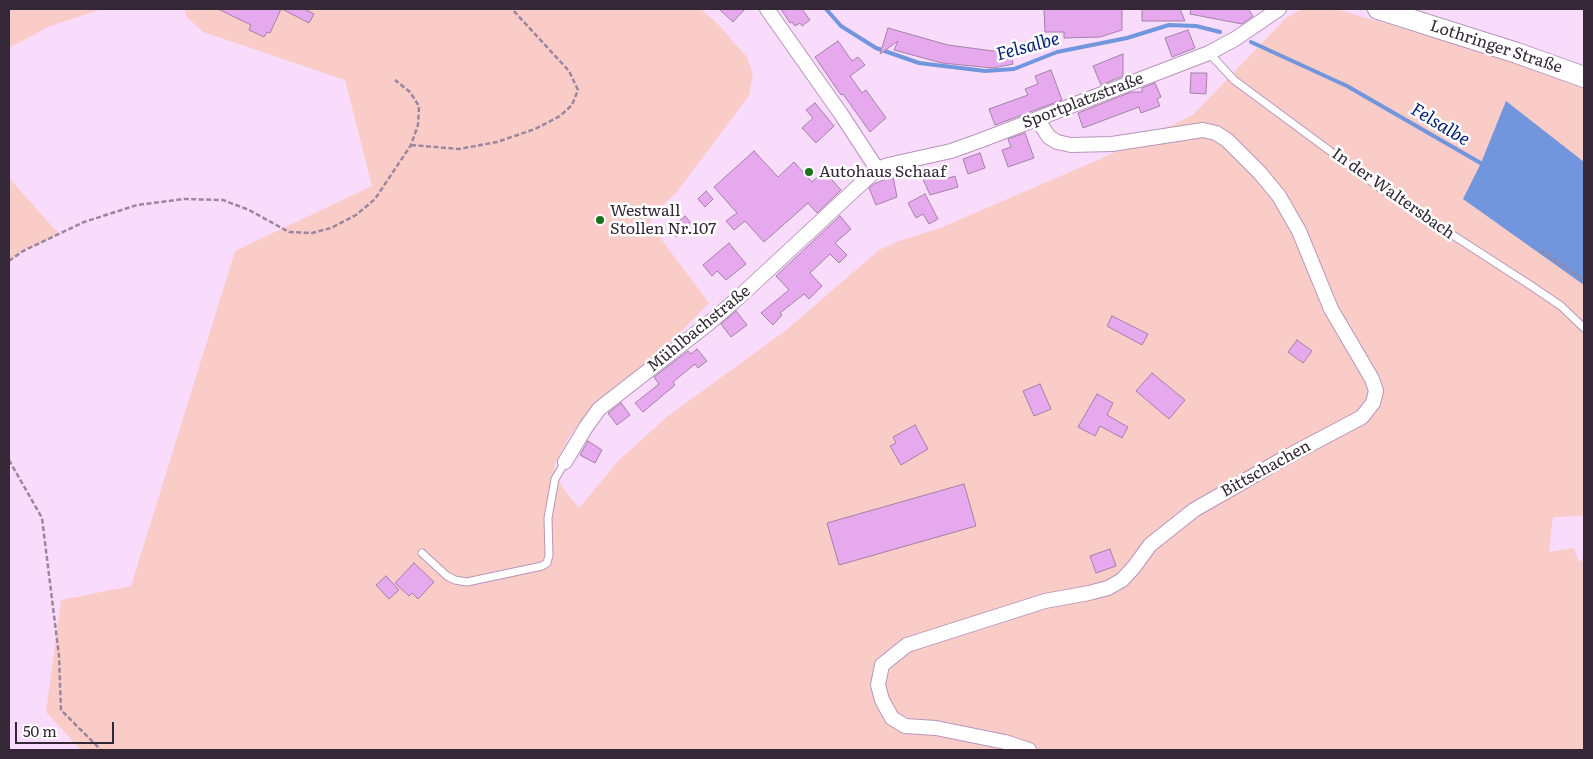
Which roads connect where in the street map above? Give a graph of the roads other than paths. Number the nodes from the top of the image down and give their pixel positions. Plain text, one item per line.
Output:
1 (767, 9) edge
2 (1279, 9) edge
3 (1378, 9) edge
4 (1209, 53) junction
5 (1584, 77) edge
6 (1037, 119) junction
7 (877, 169) junction
8 (1584, 328) edge
9 (565, 462) joint
10 (422, 553) dead end
11 (1029, 750) edge

1 - 7 street
2 - 4 street, Sportplatzstraße
3 - 5 main road, Lothringer Straße
4 - 6 street, Sportplatzstraße
4 - 8 lane, In der Waltersbach
6 - 7 street, Sportplatzstraße
6 - 11 street, Bittschachen
7 - 9 street, Mühlbachstraße
9 - 10 lane, Mühlbachstraße

